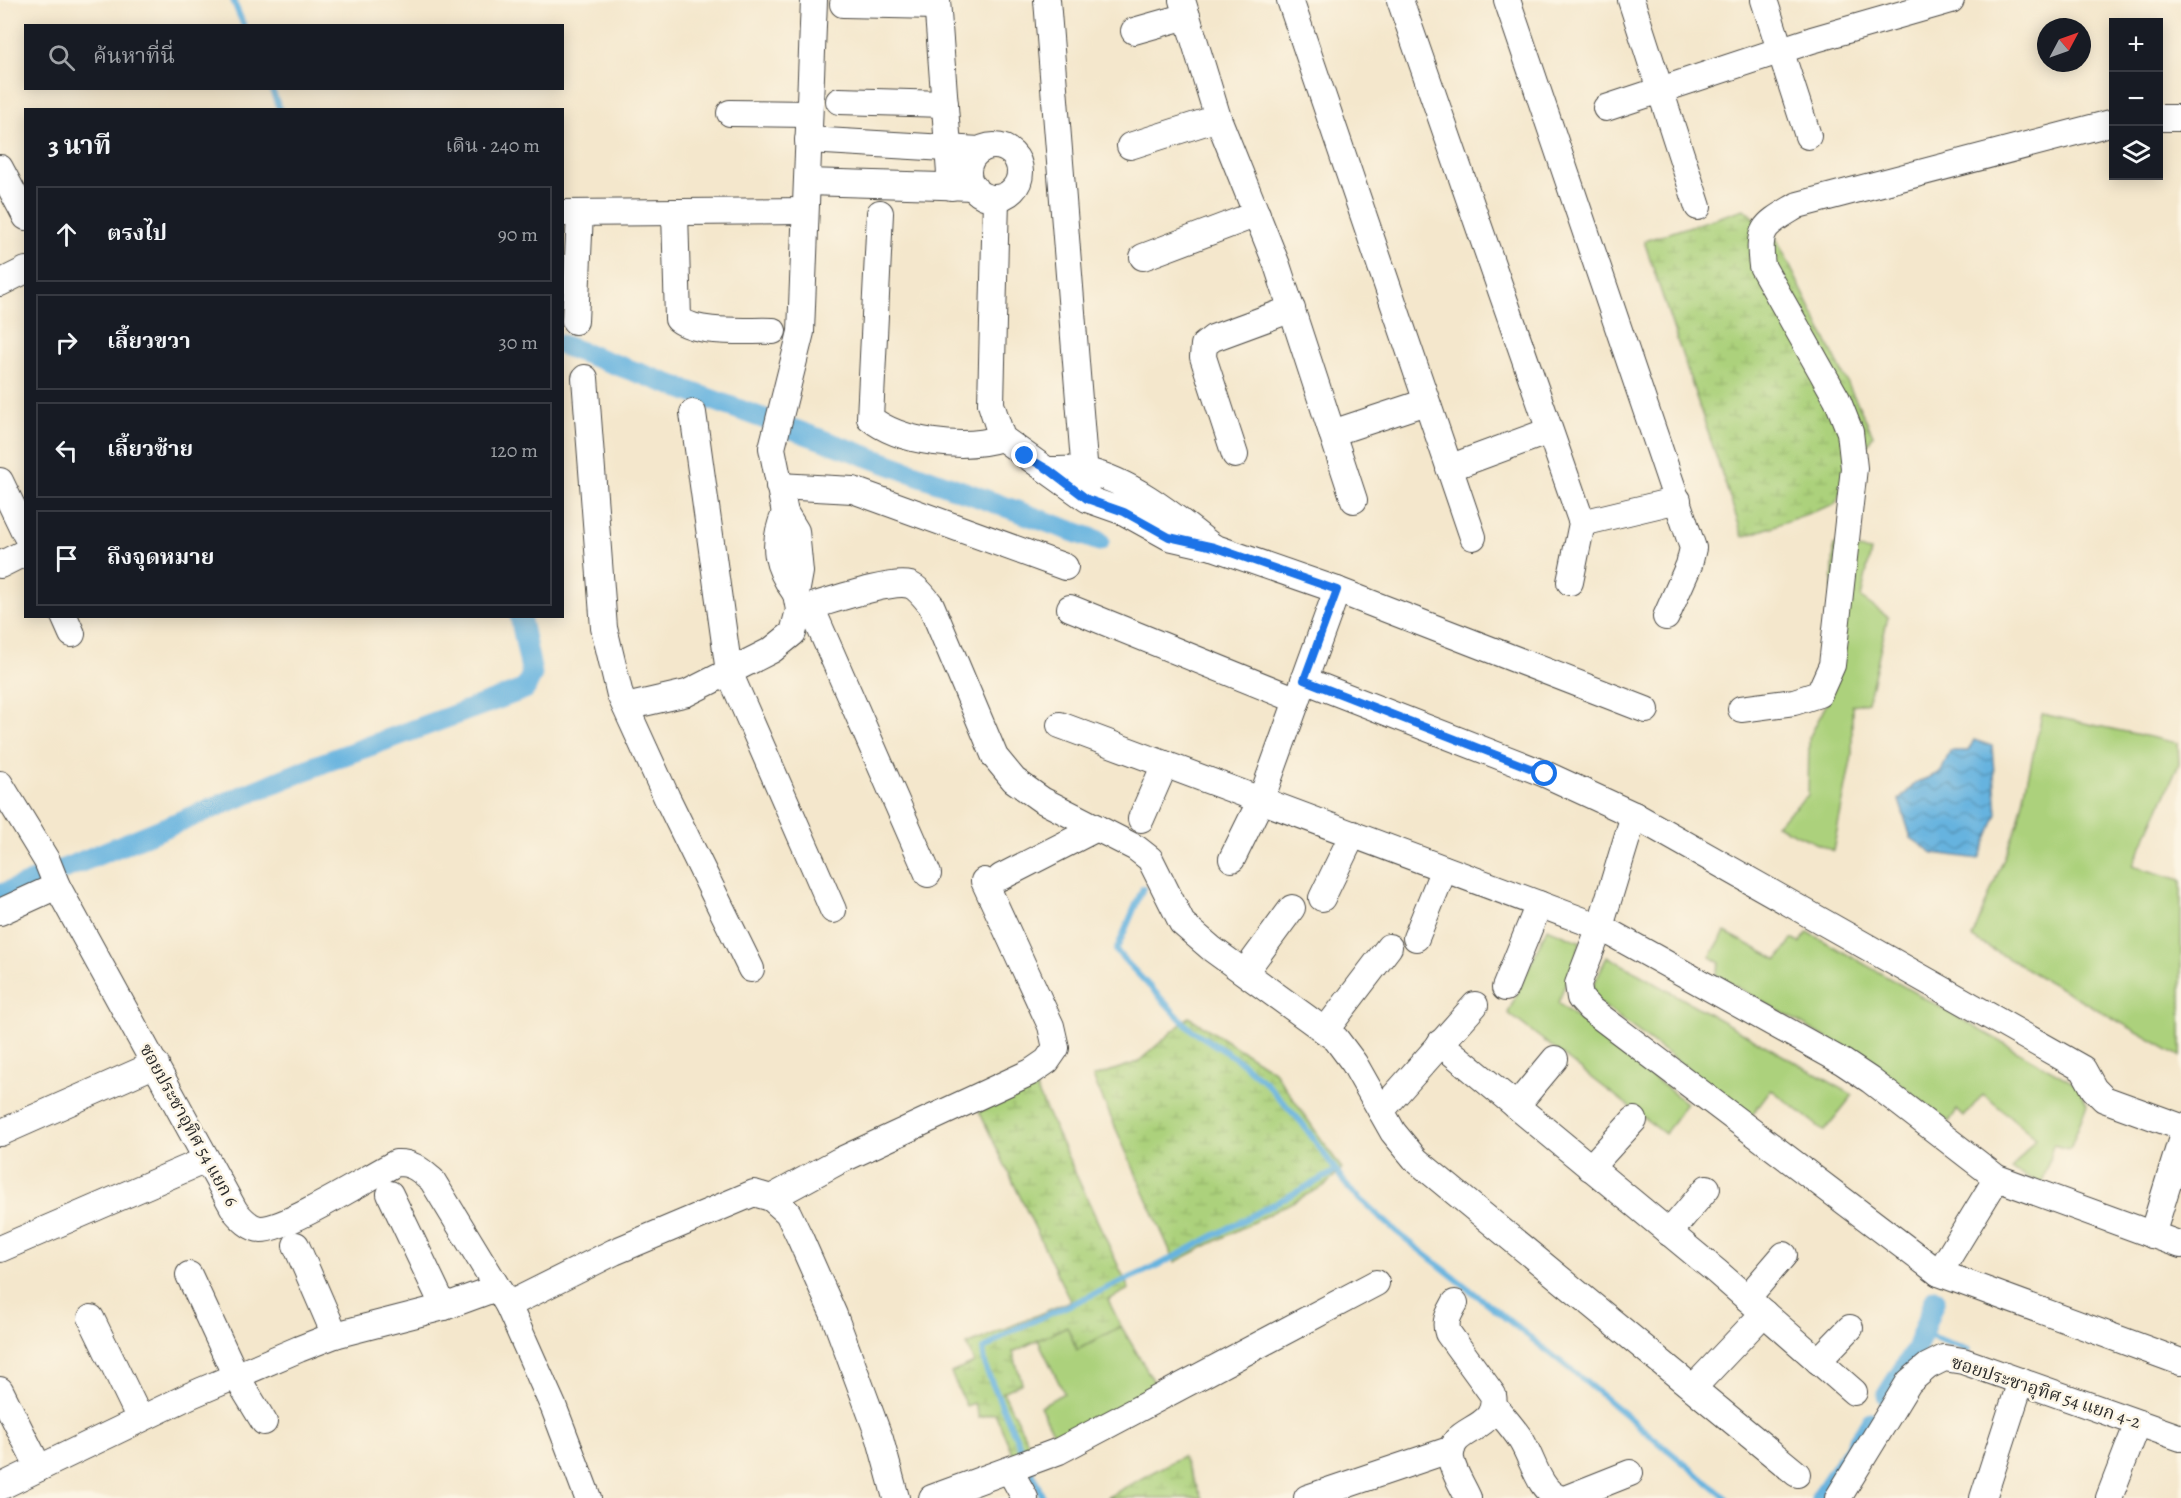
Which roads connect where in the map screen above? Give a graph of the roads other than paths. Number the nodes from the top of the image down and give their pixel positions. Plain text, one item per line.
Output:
1 (814, 0) edge
2 (1047, 0) edge
3 (1290, 0) edge
4 (1400, 0) edge
5 (1507, 0) edge
6 (1631, 0) edge
7 (1764, 0) edge
8 (1951, 0) edge
9 (937, 3) edge
10 (843, 4) dead end
11 (1896, 7) edge
12 (1184, 8) edge
13 (1134, 31) dead end
14 (1781, 50) junction
15 (1660, 89) junction
16 (839, 101) dead end
17 (945, 104) junction
18 (1606, 108) dead end
19 (730, 113) dead end
20 (809, 114) junction
21 (1218, 118) junction
22 (2163, 118) edge
23 (2181, 118) edge
24 (2109, 123) edge
25 (1808, 136) dead end
26 (808, 140) junction
27 (1130, 146) dead end
28 (948, 148) junction
29 (980, 150) junction
30 (1018, 161) junction
31 (1061, 161) junction
32 (0, 168) edge
33 (807, 182) junction
34 (973, 191) junction
35 (1698, 207) dead end
36 (805, 211) junction
37 (675, 212) junction
38 (24, 213) edge
39 (571, 213) edge
40 (880, 213) dead end
41 (1257, 214) junction
42 (1143, 257) dead end
43 (24, 271) edge
44 (0, 283) edge
45 (1292, 309) junction
46 (575, 321) dead end
47 (774, 332) dead end
48 (585, 378) dead end
49 (1426, 402) junction
50 (693, 413) dead end
51 (1549, 431) junction
52 (1332, 433) junction
53 (1002, 438) junction
54 (1235, 455) dead end
55 (1449, 468) junction
56 (1049, 470) junction
57 (1085, 471) junction
58 (0, 481) edge
59 (779, 486) junction
60 (1087, 499) junction
61 (1354, 500) dead end
62 (1678, 500) junction
63 (1582, 523) junction
64 (24, 531) edge
65 (1473, 537) dead end
66 (1214, 547) junction
67 (24, 553) edge
68 (0, 565) edge
69 (1065, 567) dead end
70 (1570, 582) dead end
71 (1337, 590) junction
72 (802, 604) junction
73 (1070, 608) dead end
74 (1666, 617) dead end
75 (729, 672) junction
76 (1301, 690) junction
77 (626, 707) junction
78 (1741, 709) dead end
79 (1646, 710) dead end
80 (1060, 725) dead end
81 (1165, 764) junction
82 (0, 784) edge
83 (1262, 800) junction
84 (1634, 815) junction
85 (1141, 819) dead end
86 (1097, 828) junction
87 (1353, 834) junction
88 (1232, 860) dead end
89 (1444, 868) junction
90 (928, 874) dead end
91 (57, 886) junction
92 (1322, 898) dead end
93 (1539, 904) junction
94 (1292, 908) dead end
95 (833, 910) dead end
96 (0, 912) edge
97 (1600, 927) junction
98 (1416, 938) dead end
99 (1389, 947) dead end
100 (751, 969) dead end
101 (1245, 972) junction
102 (1505, 988) dead end
103 (1475, 1005) dead end
104 (1325, 1031) junction
105 (1440, 1043) junction
106 (1555, 1059) dead end
107 (156, 1064) junction
108 (1516, 1106) junction
109 (1381, 1111) junction
110 (1634, 1120) dead end
111 (2181, 1127) edge
112 (0, 1133) edge
113 (2181, 1141) edge
114 (206, 1160) junction
115 (1590, 1168) junction
116 (1997, 1178) junction
117 (1707, 1188) dead end
118 (390, 1194) dead end
119 (771, 1198) junction
120 (1669, 1233) junction
121 (2152, 1235) junction
122 (296, 1245) dead end
123 (2181, 1245) edge
124 (0, 1249) edge
125 (1784, 1255) dead end
126 (1940, 1273) junction
127 (189, 1275) dead end
128 (1376, 1283) dead end
129 (502, 1296) junction
130 (1455, 1303) dead end
131 (1755, 1306) junction
132 (444, 1307) junction
133 (92, 1318) dead end
134 (1850, 1328) dead end
135 (335, 1335) junction
136 (1818, 1361) junction
137 (2181, 1362) edge
138 (236, 1376) junction
139 (2021, 1381) junction
140 (1694, 1387) junction
141 (0, 1390) edge
142 (1854, 1392) dead end
143 (1495, 1407) junction
144 (140, 1419) junction
145 (264, 1422) dead end
146 (2138, 1423) junction
147 (2181, 1438) edge
148 (1452, 1449) junction
149 (39, 1468) junction
150 (1013, 1470) junction
151 (1630, 1473) dead end
152 (1797, 1474) dead end
153 (0, 1487) edge
154 (588, 1498) edge
155 (896, 1498) edge
156 (932, 1498) edge
157 (1025, 1498) edge
158 (1307, 1498) edge
159 (1468, 1498) edge
160 (1559, 1498) edge
161 (1568, 1498) edge
162 (1839, 1498) edge
163 (1983, 1498) edge
164 (2109, 1498) edge

1 - 20 street
2 - 31 street
3 - 49 street
4 - 51 street
5 - 62 street
6 - 15 street
7 - 14 street
8 - 11 street
9 - 10 street
9 - 17 street
11 - 14 street
12 - 13 street
12 - 21 street
14 - 15 street
14 - 25 street
15 - 18 street
15 - 35 street
16 - 17 street
17 - 28 street
19 - 20 street
20 - 26 street
21 - 27 street
21 - 41 street
22 - 23 street
24 - 78 street
26 - 28 street
26 - 33 street
28 - 29 street
28 - 34 street
29 - 30 street
29 - 34 street
30 - 31 street
30 - 34 street
31 - 57 street
32 - 38 street
33 - 34 street
33 - 36 street
34 - 53 street
36 - 37 street
36 - 59 street
37 - 39 street
37 - 47 street
39 - 46 street
40 - 53 street
41 - 42 street
41 - 45 street
43 - 44 street
45 - 52 street
45 - 54 street
48 - 77 street
49 - 52 street
49 - 55 street
50 - 75 street
51 - 55 street
51 - 63 street
52 - 61 street
53 - 56 street
55 - 65 street
56 - 57 street
56 - 60 street
57 - 60 street
57 - 66 street
58 - 64 street
59 - 69 street
59 - 72 street
60 - 66 street
62 - 63 street
62 - 74 street
63 - 70 street
66 - 71 street
67 - 68 street
71 - 76 street
71 - 79 street
72 - 75 street
72 - 86 street
72 - 90 street
73 - 76 street
75 - 77 street
75 - 95 street
76 - 83 street
76 - 84 street
77 - 100 street
80 - 81 street
81 - 83 street
81 - 85 street
82 - 91 street, ซอยประชาอุทิศ 54 แยก 6
83 - 87 street
83 - 88 street
84 - 97 street
84 - 111 street
86 - 101 street
86 - 119 street
87 - 89 street
87 - 92 street
89 - 93 street
89 - 98 street
91 - 96 street
91 - 107 street, ซอยประชาอุทิศ 54 แยก 6
93 - 97 street
93 - 102 street
94 - 101 street
97 - 116 street
97 - 126 street
99 - 104 street
101 - 104 street
103 - 105 street
104 - 109 street
105 - 108 street
105 - 109 street
106 - 108 street
107 - 112 street
107 - 114 street, ซอยประชาอุทิศ 54 แยก 6
108 - 115 street
109 - 140 street
110 - 115 street
113 - 121 street
114 - 124 street
114 - 129 street, ซอยประชาอุทิศ 54 แยก 6
115 - 120 street
116 - 121 street
116 - 126 street
117 - 120 street
118 - 132 street
119 - 129 street
119 - 155 street
120 - 131 street
121 - 123 street
122 - 135 street
125 - 131 street
126 - 137 street
127 - 138 street
128 - 150 street
129 - 132 street
129 - 154 street, ซอยประชาอุทิศ 54 แยก 6
130 - 143 street
131 - 136 street
131 - 140 street
132 - 135 street
133 - 144 street
134 - 136 street
135 - 138 street
136 - 142 street
138 - 144 street
138 - 145 street
139 - 146 street, ซอยประชาอุทิศ 54 แยก 4-2
139 - 162 street, ซอยประชาอุทิศ 54 แยก 4-2
139 - 163 street
140 - 152 street
141 - 149 street
143 - 148 street
143 - 160 street
144 - 149 street
146 - 147 street, ซอยประชาอุทิศ 54 แยก 4-2
146 - 164 street
148 - 158 street
148 - 159 street
149 - 153 street
150 - 156 street
150 - 157 street
151 - 161 street

